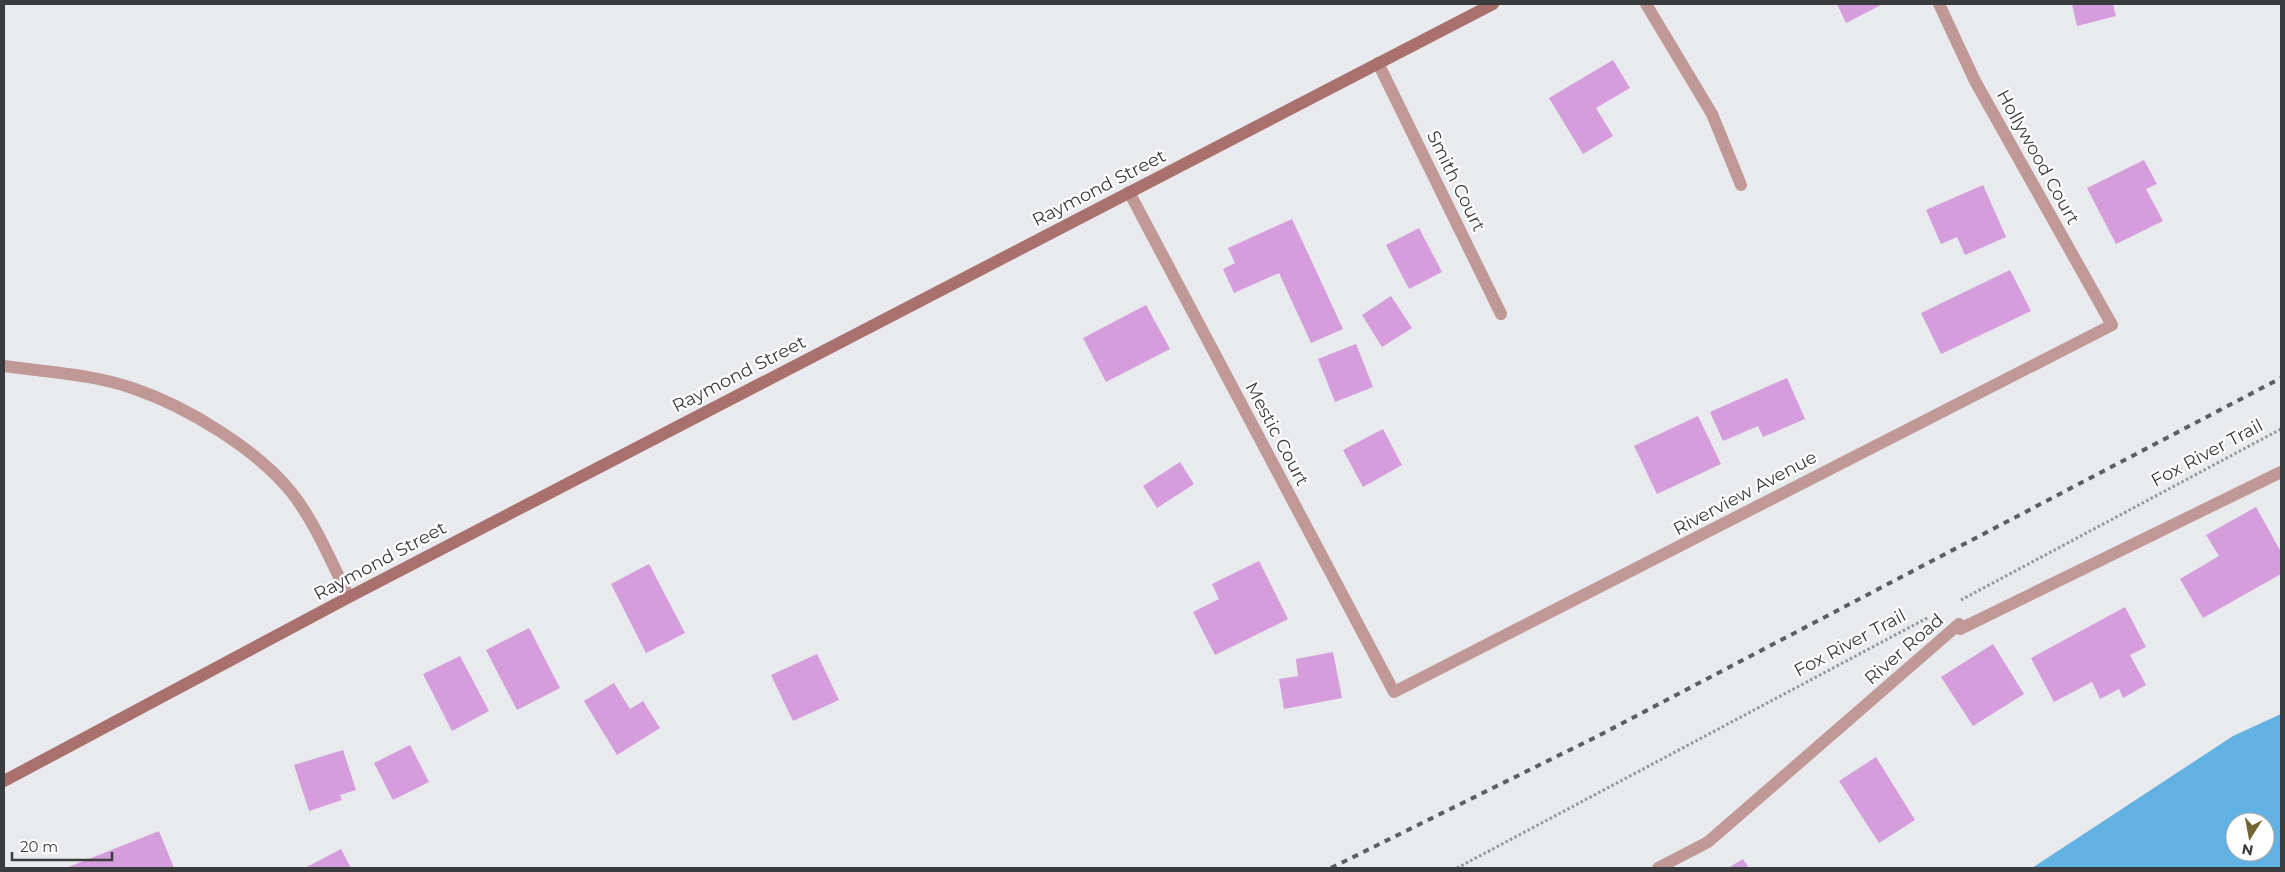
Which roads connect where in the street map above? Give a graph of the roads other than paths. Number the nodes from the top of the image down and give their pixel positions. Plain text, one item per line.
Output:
1 (1493, 4) edge
2 (1646, 4) edge
3 (1939, 4) edge
4 (1378, 63) junction
5 (1741, 185) dead end
6 (1130, 192) junction
7 (1501, 314) dead end
8 (2112, 325) joint
9 (4, 366) edge
10 (2281, 472) edge
11 (349, 597) junction
12 (1394, 692) joint
13 (4, 781) edge
14 (1658, 868) edge

1 - 4 street, Raymond Street
2 - 5 street
3 - 8 street, Hollywood Court
4 - 6 street, Raymond Street
4 - 7 street, Smith Court
6 - 11 street, Raymond Street
6 - 12 street, Mestic Court
8 - 12 street, Riverview Avenue
9 - 11 street
10 - 14 street, River Road
11 - 13 street, Raymond Street

